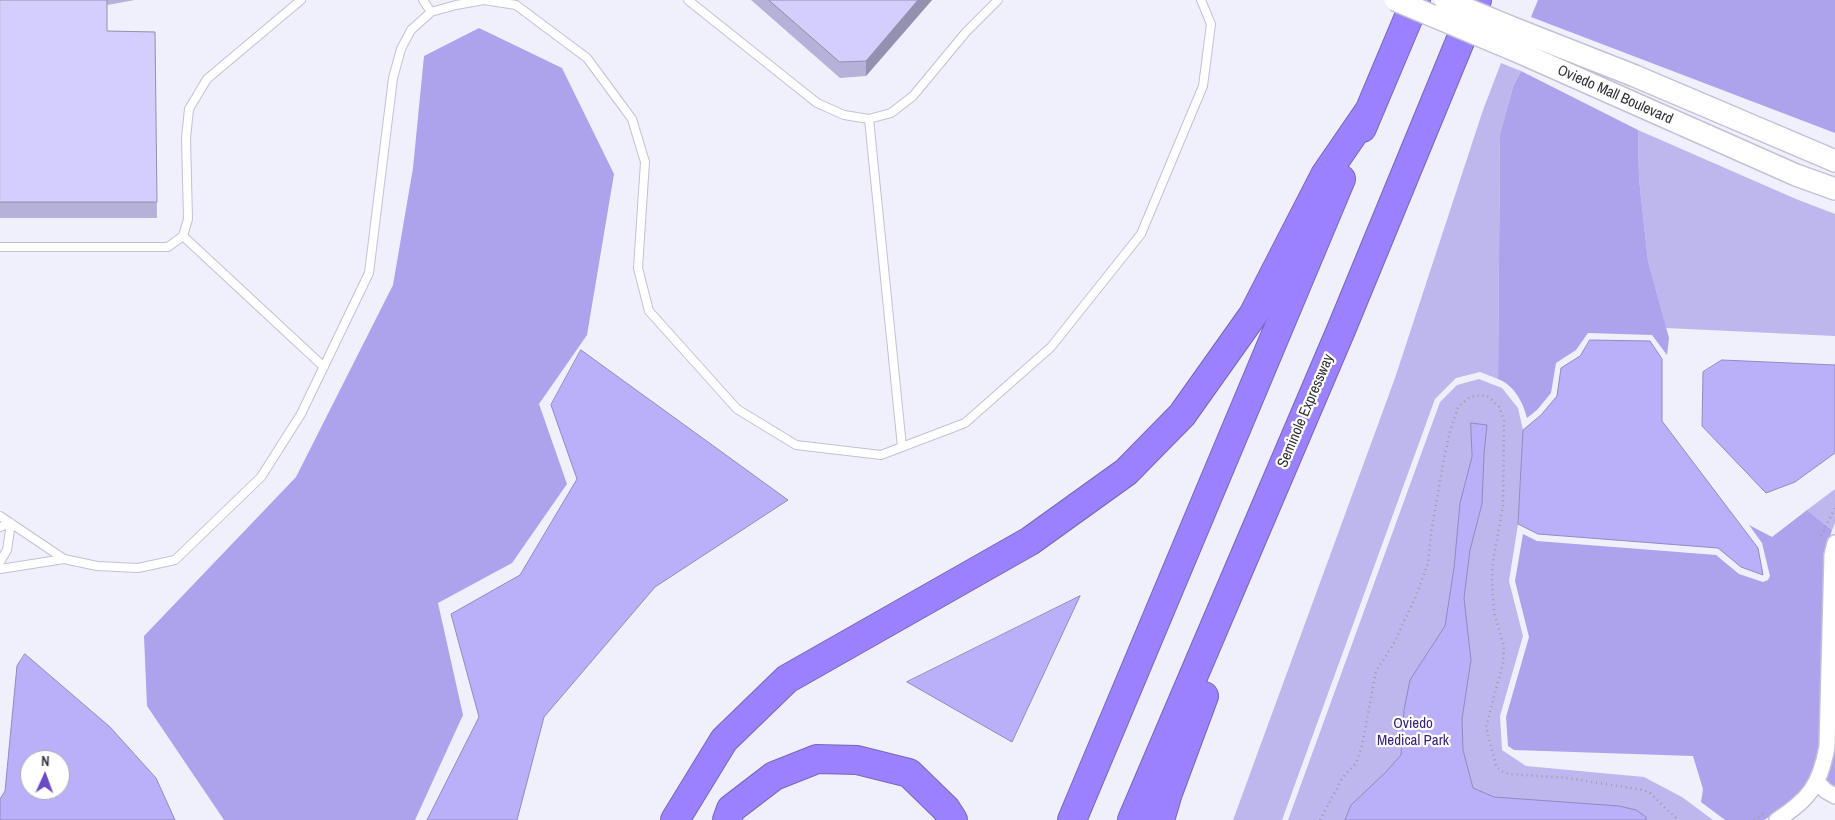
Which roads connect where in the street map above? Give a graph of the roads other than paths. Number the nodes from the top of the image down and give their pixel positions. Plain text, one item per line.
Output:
1 (301, 0) edge
2 (423, 0) edge
3 (688, 0) edge
4 (998, 0) edge
5 (1201, 0) edge
6 (1395, 0) edge
7 (1416, 0) edge
8 (1445, 0) edge
9 (1477, 0) edge
10 (518, 3) edge
11 (431, 12) junction
12 (1516, 40) junction
13 (869, 119) junction
14 (1835, 161) edge
15 (1332, 181) junction
16 (1835, 189) edge
17 (183, 236) junction
18 (0, 247) edge
19 (1341, 330) junction
20 (324, 367) junction
21 (902, 447) junction
22 (0, 516) edge
23 (11, 523) junction
24 (0, 526) edge
25 (1835, 543) edge
26 (64, 560) junction
27 (0, 562) edge
28 (0, 569) edge
29 (1817, 782) junction
30 (1835, 796) edge
31 (1773, 815) edge
32 (674, 820) edge
33 (727, 820) edge
34 (953, 820) edge
35 (1072, 820) edge
36 (1132, 820) edge
37 (1160, 820) edge

1 - 17 lane
2 - 11 lane
3 - 13 lane
4 - 13 lane
5 - 21 lane
6 - 12 street, Oviedo Mall Boulevard, bridge
7 - 15 highway
8 - 12 street, Oviedo Mall Boulevard, bridge
9 - 19 highway, Seminole Expressway
10 - 11 lane
10 - 21 lane
11 - 20 lane
12 - 14 street, Oviedo Mall Boulevard
12 - 16 street, Oviedo Mall Boulevard
13 - 21 lane
15 - 32 highway
15 - 35 highway
17 - 18 lane
17 - 20 lane
19 - 36 highway, Seminole Expressway
19 - 37 highway
20 - 26 lane
22 - 23 lane
23 - 24 lane
23 - 26 lane
23 - 27 lane
25 - 29 street
26 - 28 lane
29 - 30 street
29 - 31 street
33 - 34 highway

